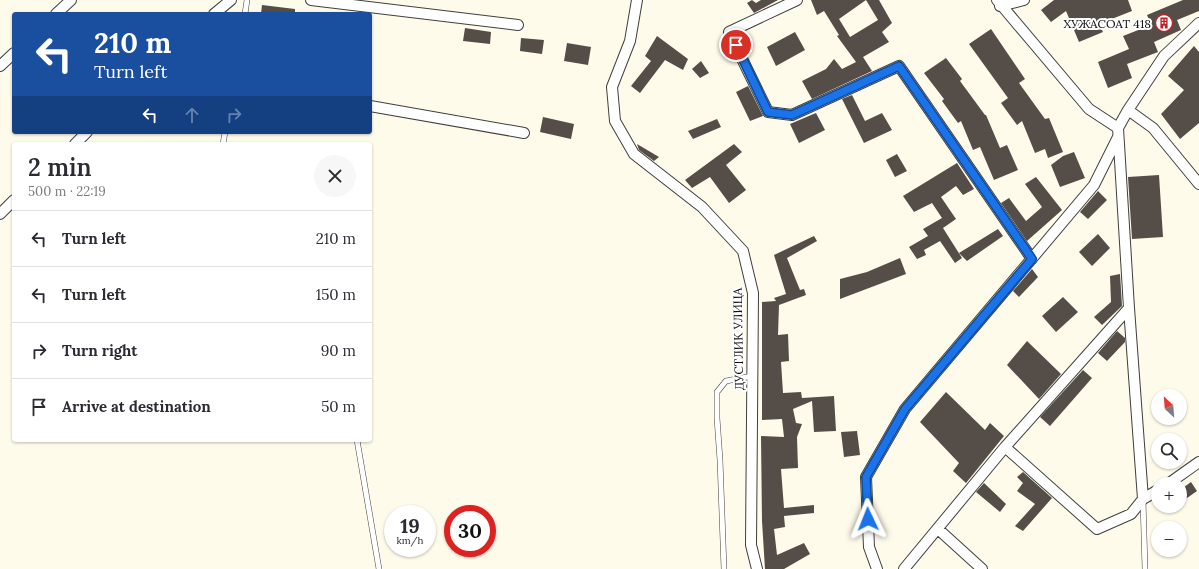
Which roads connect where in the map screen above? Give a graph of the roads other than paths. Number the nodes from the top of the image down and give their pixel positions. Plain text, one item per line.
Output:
1 (71, 0) edge
2 (231, 0) edge
3 (247, 0) edge
4 (311, 0) edge
5 (637, 0) edge
6 (796, 0) edge
7 (1024, 0) edge
8 (999, 3) edge
9 (58, 12) edge
10 (216, 12) edge
11 (245, 12) edge
12 (1199, 23) edge
13 (518, 25) dead end
14 (12, 55) edge
15 (0, 66) edge
16 (372, 106) edge
17 (1128, 110) junction
18 (524, 133) dead end
19 (1118, 133) junction
20 (85, 134) edge
21 (77, 142) edge
22 (1199, 184) edge
23 (12, 202) edge
24 (0, 214) edge
25 (1032, 259) junction
26 (1128, 308) junction
27 (752, 376) junction
28 (357, 442) edge
29 (1005, 447) junction
30 (1199, 462) edge
31 (1178, 477) edge
32 (1151, 494) edge
33 (1144, 499) junction
34 (938, 528) junction
35 (378, 569) edge
36 (724, 569) edge
37 (757, 569) edge
38 (877, 569) edge
39 (904, 569) edge
40 (982, 569) edge
41 (1146, 569) edge

1 - 9 street
2 - 10 street
3 - 11 lane
4 - 13 street
5 - 27 street, ДУСТЛИК УЛИЦА
6 - 25 street
7 - 8 street
8 - 19 street
12 - 17 street
14 - 15 street
16 - 18 street
17 - 19 street
17 - 22 street
19 - 25 street
19 - 26 street
20 - 21 street
23 - 24 street
25 - 38 street
26 - 29 street
26 - 33 street
27 - 36 lane
27 - 37 street, ДУСТЛИК УЛИЦА
28 - 35 lane
29 - 33 street
29 - 34 street
30 - 31 street
32 - 33 street
33 - 41 lane
34 - 39 street
34 - 40 street

